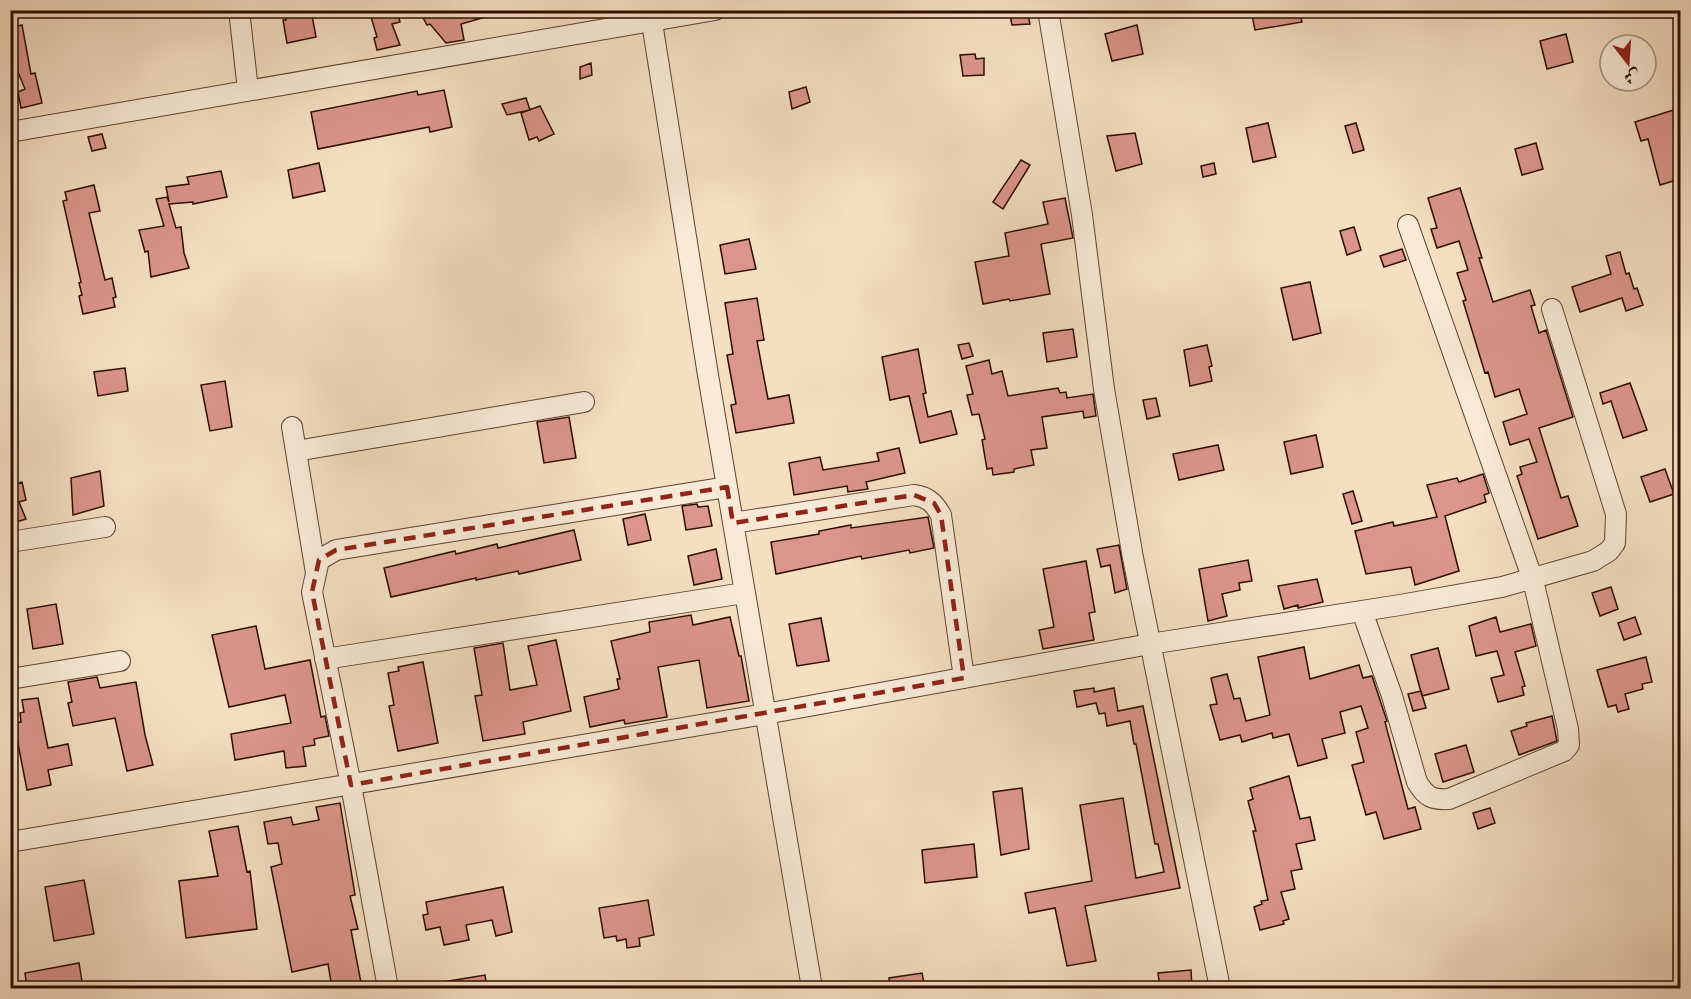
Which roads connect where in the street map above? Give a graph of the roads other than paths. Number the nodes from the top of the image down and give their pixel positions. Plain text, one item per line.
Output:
1 (239, 10) edge
2 (715, 10) edge
3 (1048, 10) edge
4 (651, 16) edge
5 (248, 90) junction
6 (10, 132) edge
7 (1408, 225) dead end
8 (1552, 309) dead end
9 (584, 402) dead end
10 (292, 427) dead end
11 (296, 451) junction
12 (727, 487) junction
13 (733, 523) junction
14 (105, 527) dead end
15 (10, 542) edge
16 (316, 573) junction
17 (1533, 580) junction
18 (744, 593) junction
19 (1362, 611) junction
20 (1150, 644) junction
21 (325, 659) junction
22 (120, 661) dead end
23 (964, 678) junction
24 (10, 679) edge
25 (765, 714) junction
26 (351, 785) junction
27 (10, 842) edge
28 (388, 988) edge
29 (812, 988) edge
30 (1220, 988) edge

1 - 5 street
2 - 4 street
3 - 20 street
4 - 5 street
4 - 12 street
5 - 6 street
7 - 17 street
8 - 17 street
9 - 11 street
10 - 11 street
11 - 16 street
12 - 13 street
12 - 16 street
13 - 18 street
13 - 23 street
14 - 15 street
16 - 21 street
17 - 19 street
17 - 19 street
18 - 21 street
18 - 25 street
19 - 20 street
20 - 23 street
20 - 30 street
21 - 26 street
22 - 24 street
23 - 25 street
25 - 26 street
25 - 29 street
26 - 27 street
26 - 28 street

